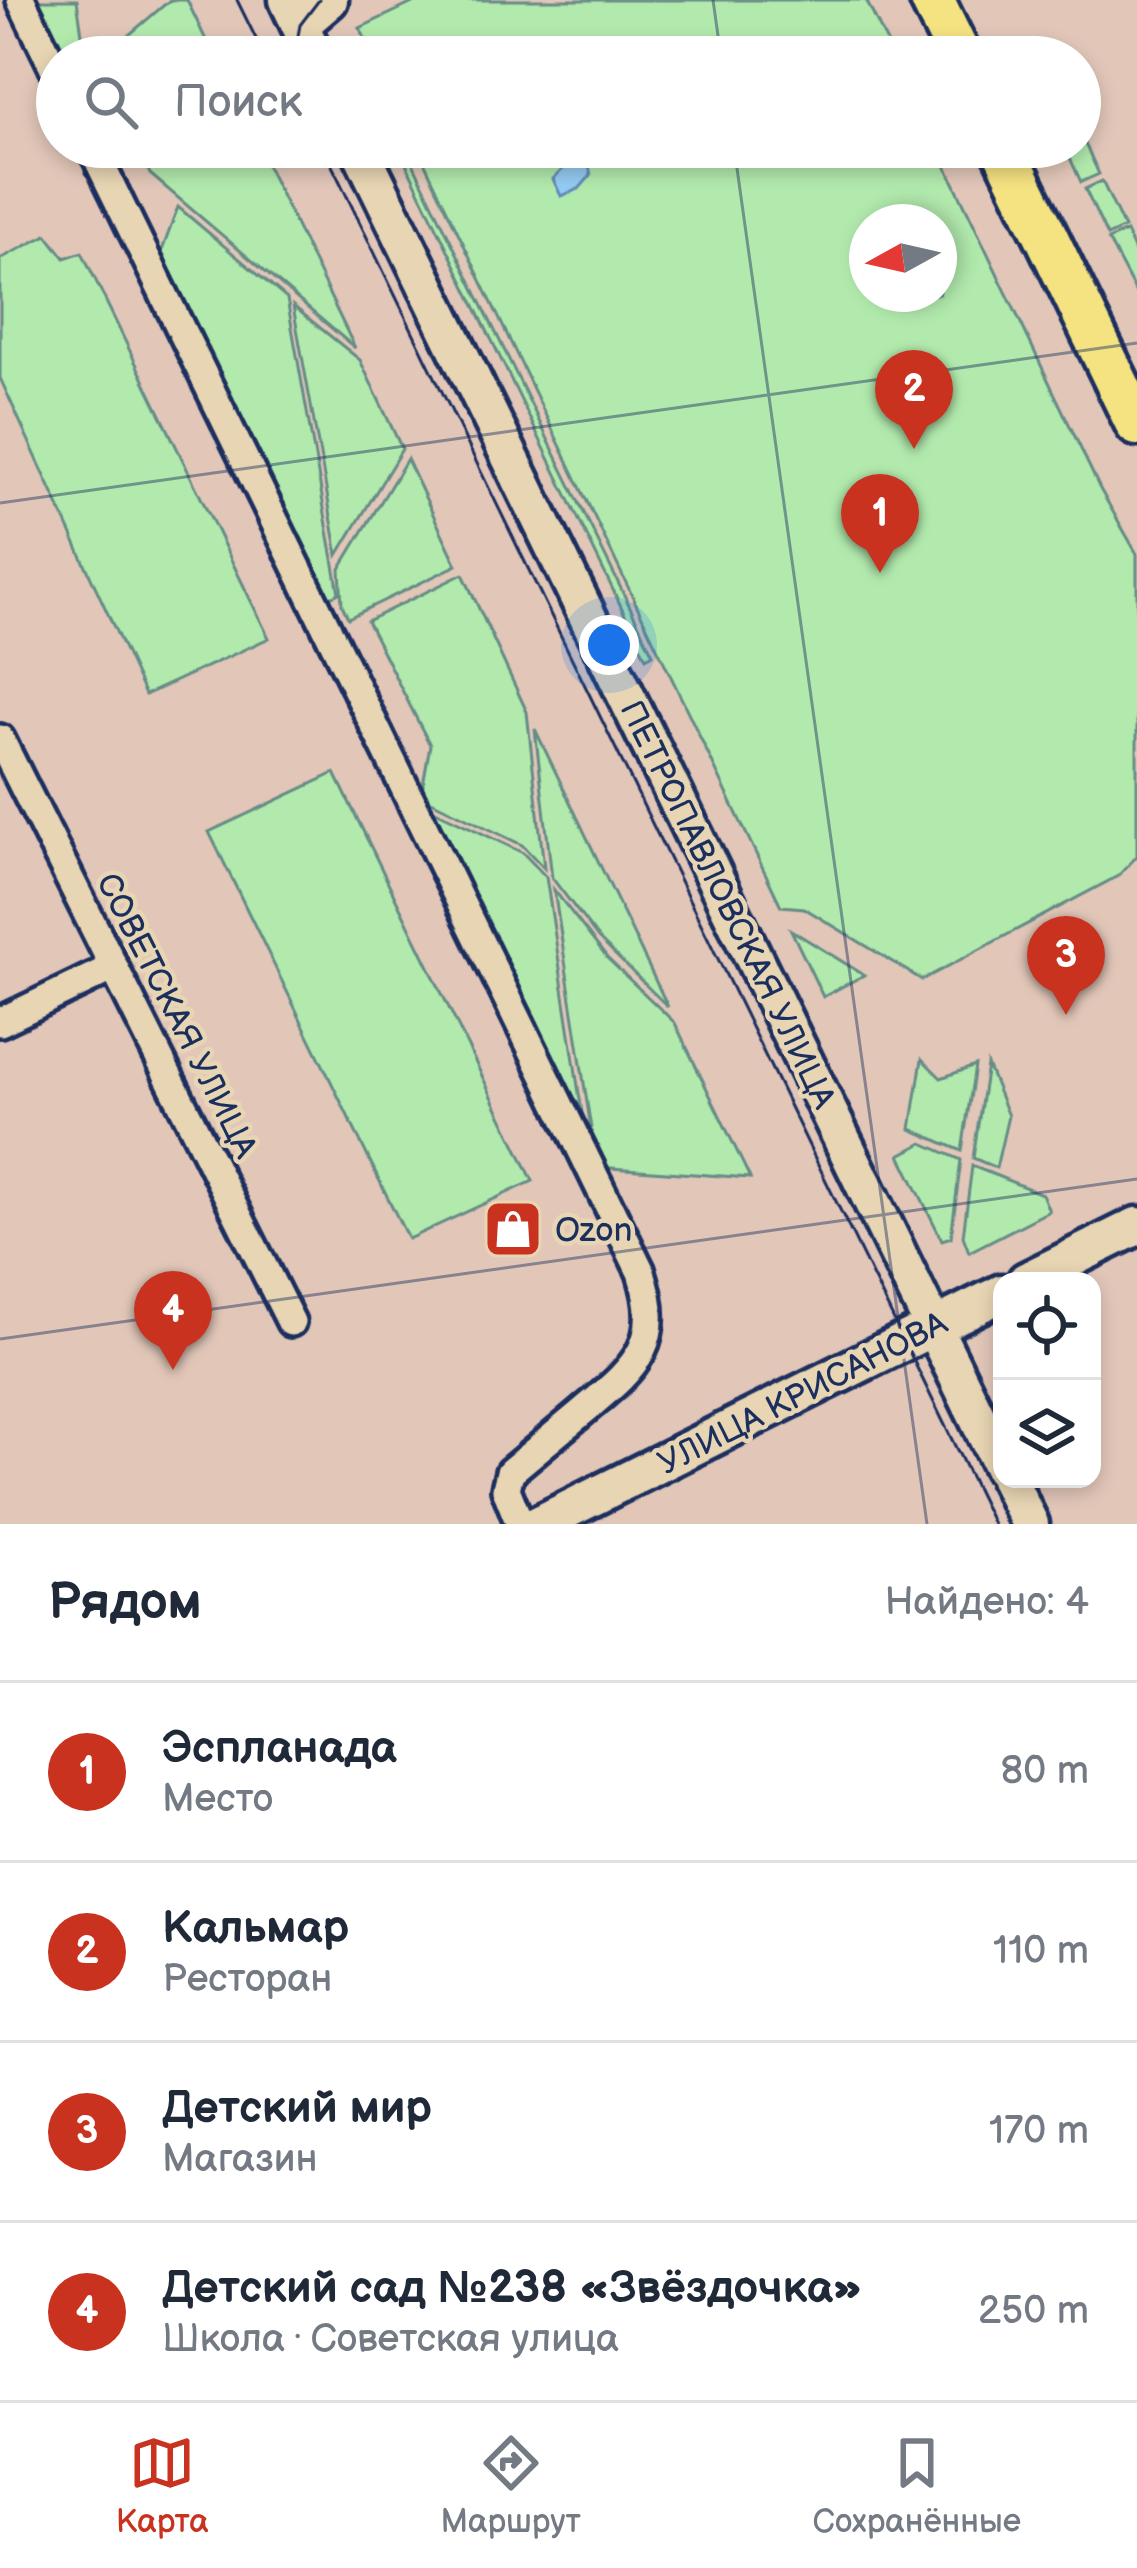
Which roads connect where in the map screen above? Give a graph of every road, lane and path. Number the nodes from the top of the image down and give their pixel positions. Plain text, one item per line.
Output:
1 (21, 0) edge
2 (329, 0) edge
3 (932, 0) edge
4 (963, 0) edge
5 (301, 27) edge
6 (39, 36) edge
7 (950, 36) edge
8 (980, 36) edge
9 (102, 168) edge
10 (369, 168) edge
11 (1014, 168) edge
12 (1044, 168) edge
13 (1137, 359) edge
14 (1137, 424) edge
15 (0, 739) edge
16 (114, 967) junction
17 (0, 1022) edge
18 (1137, 1226) edge
19 (1044, 1272) edge
20 (993, 1297) edge
21 (291, 1322) dead end
22 (934, 1326) junction
23 (993, 1449) edge
24 (1012, 1488) edge
25 (520, 1524) edge
26 (538, 1524) edge
27 (1030, 1524) edge

1 - 6 street
2 - 5 main road
3 - 7 main road
4 - 8 main road
9 - 25 street
10 - 22 main road, ПЕТРОПАВЛОВСКАЯ УЛИЦА
11 - 14 main road
12 - 13 main road
15 - 16 street, СОВЕТСКАЯ УЛИЦА
16 - 17 street
16 - 21 street, СОВЕТСКАЯ УЛИЦА
18 - 19 main road
20 - 22 main road, УЛИЦА КРИСАНОВА
22 - 23 main road, ПЕТРОПАВЛОВСКАЯ УЛИЦА
22 - 26 main road, УЛИЦА КРИСАНОВА
24 - 27 main road

